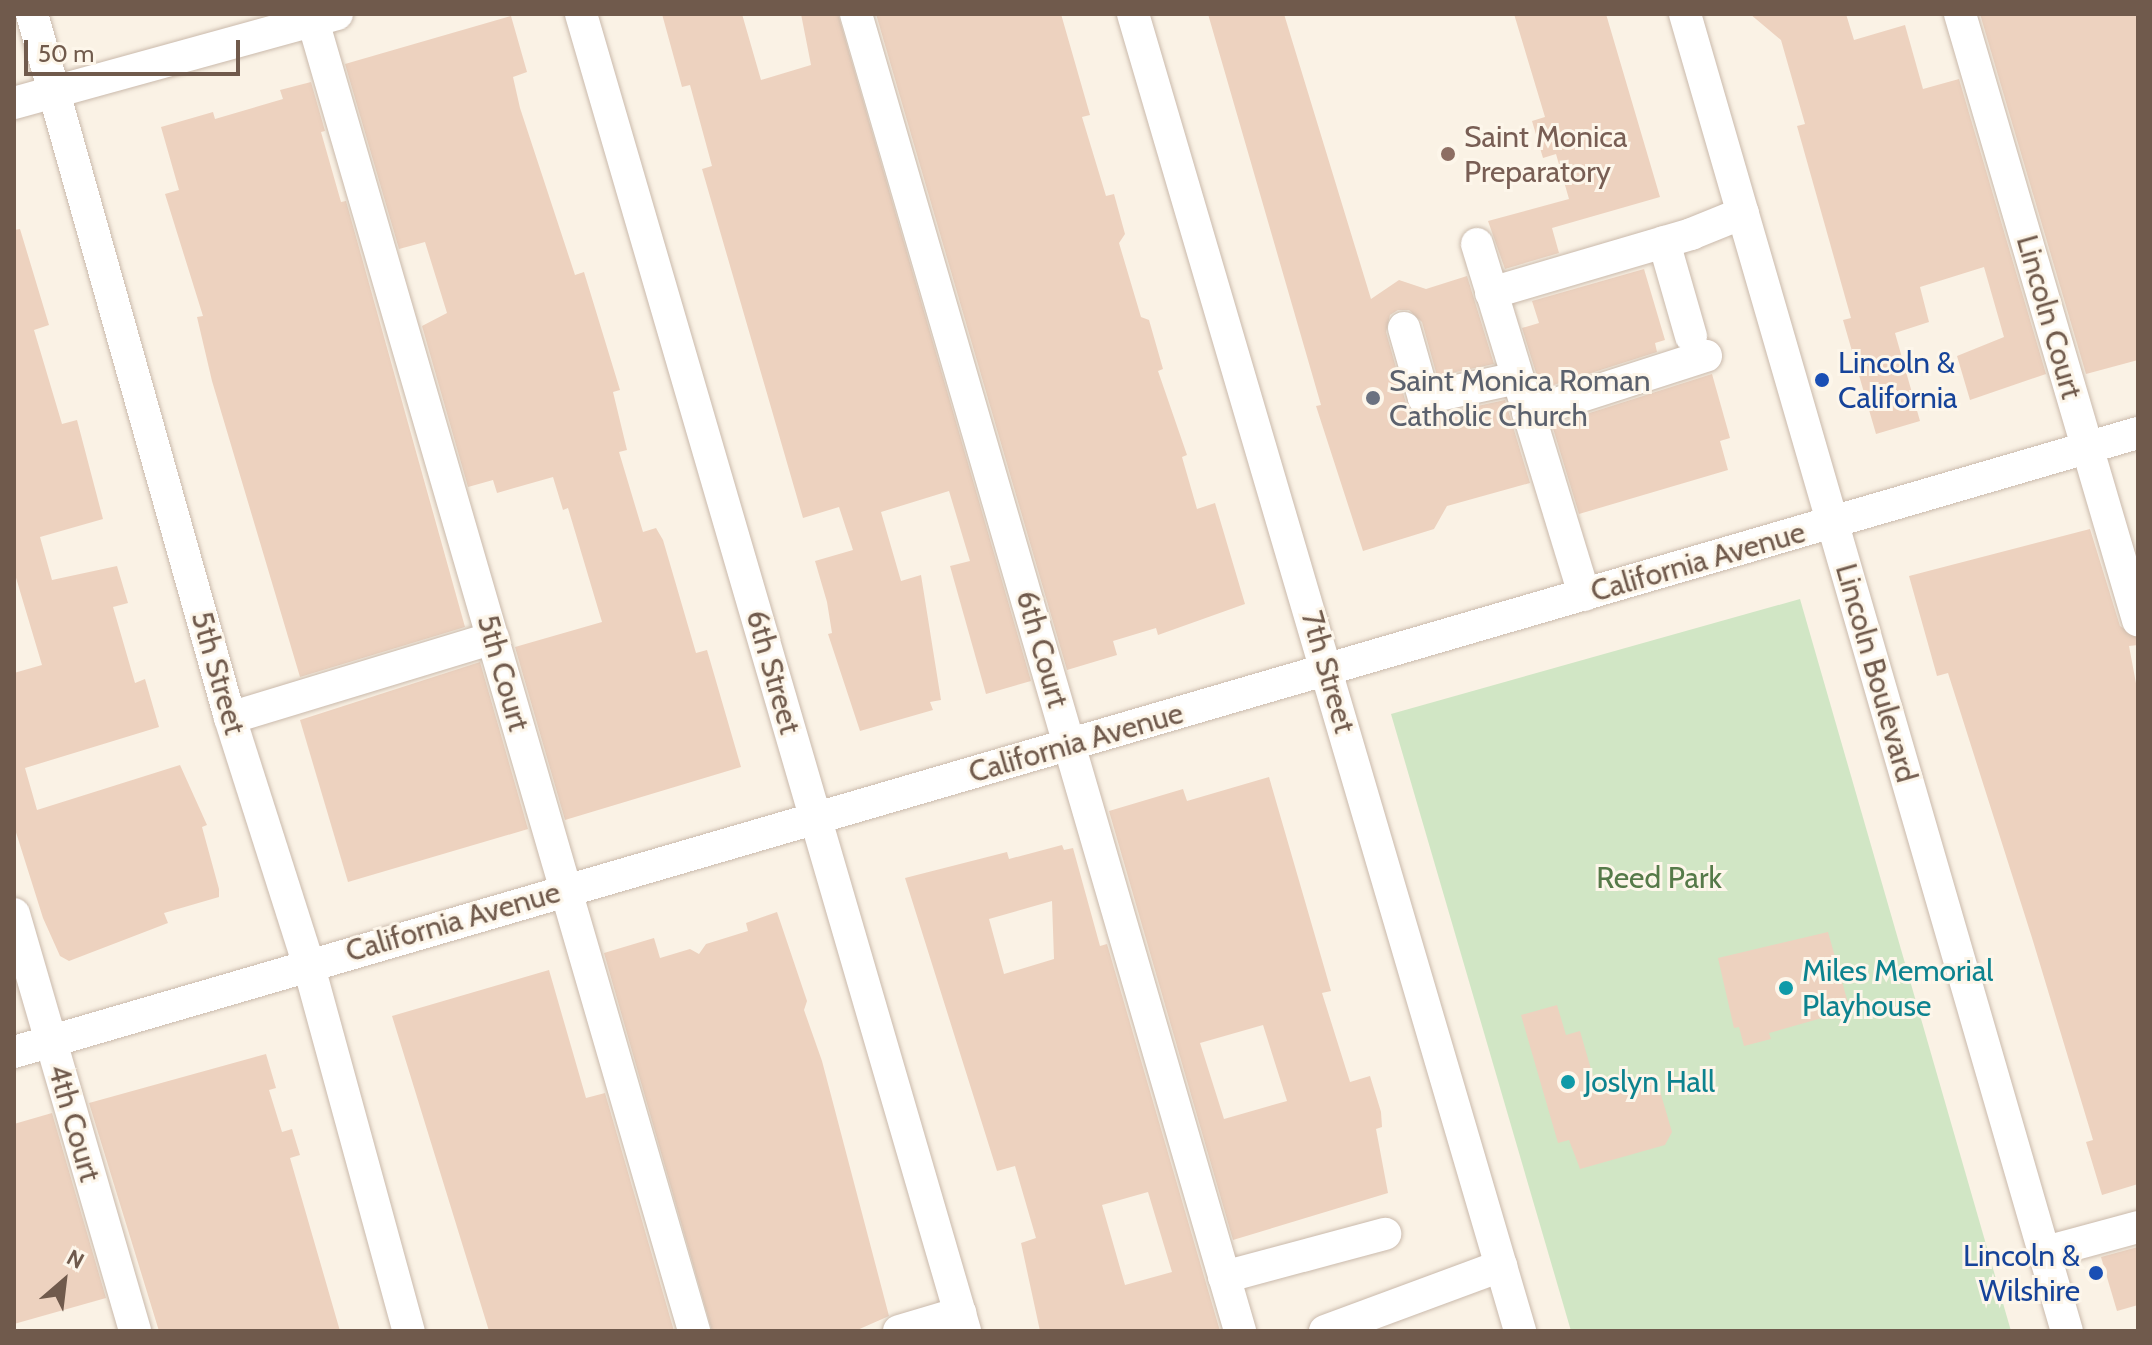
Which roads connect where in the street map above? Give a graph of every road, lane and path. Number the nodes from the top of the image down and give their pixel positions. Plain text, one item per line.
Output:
1 (32, 14) edge
2 (581, 14) edge
3 (856, 14) edge
4 (1133, 14) edge
5 (1685, 14) edge
6 (1960, 14) edge
7 (321, 16) edge
8 (55, 91) junction
9 (14, 103) edge
10 (1743, 213) junction
11 (1664, 242) junction
12 (1477, 244) dead end
13 (1491, 293) junction
14 (1404, 328) dead end
15 (1517, 378) junction
16 (1528, 413) junction
17 (2138, 433) edge
18 (2088, 448) junction
19 (1832, 523) junction
20 (1584, 595) junction
21 (2138, 620) edge
22 (493, 638) junction
23 (1328, 669) junction
24 (230, 718) junction
25 (1070, 744) junction
26 (816, 818) junction
27 (566, 891) junction
28 (14, 914) edge
29 (308, 963) junction
30 (51, 1041) junction
31 (14, 1052) edge
32 (2138, 1227) edge
33 (1385, 1234) dead end
34 (2046, 1252) junction
35 (1501, 1266) junction
36 (1224, 1277) junction
37 (963, 1322) edge
38 (135, 1331) edge
39 (409, 1331) edge
40 (694, 1331) edge
41 (899, 1331) edge
42 (1240, 1331) edge
43 (1325, 1331) edge
44 (1520, 1331) edge
45 (2067, 1331) edge

1 - 8 street, 5th Street
2 - 26 street, 6th Street
3 - 25 street, 6th Court
4 - 23 street, 7th Street
5 - 10 street, Lincoln Boulevard
6 - 18 street, Lincoln Court
7 - 8 street
7 - 22 street, 5th Court
8 - 9 street
8 - 24 street, 5th Street
10 - 11 street
10 - 19 street, Lincoln Boulevard
11 - 13 street
11 - 16 street
12 - 13 street
13 - 15 street
14 - 15 street
15 - 16 street
16 - 20 street
17 - 18 street, California Avenue
18 - 19 street, California Avenue
18 - 21 street, Lincoln Court
19 - 20 street, California Avenue
19 - 34 street, Lincoln Boulevard
20 - 23 street, California Avenue
22 - 24 street
22 - 27 street, 5th Court
23 - 25 street, California Avenue
23 - 35 street, 7th Street
24 - 29 street, 5th Street
25 - 26 street, California Avenue
25 - 36 street, 6th Court
26 - 27 street, California Avenue
26 - 37 street, 6th Street
27 - 29 street, California Avenue
27 - 40 street, 5th Court
28 - 30 street, 4th Court
29 - 30 street, California Avenue
29 - 39 street, 5th Street
30 - 31 street, California Avenue
30 - 38 street, 4th Court
32 - 34 street
33 - 36 street
34 - 45 street, Lincoln Boulevard
35 - 43 street
35 - 44 street, 7th Street
36 - 42 street, 6th Court
37 - 41 street

